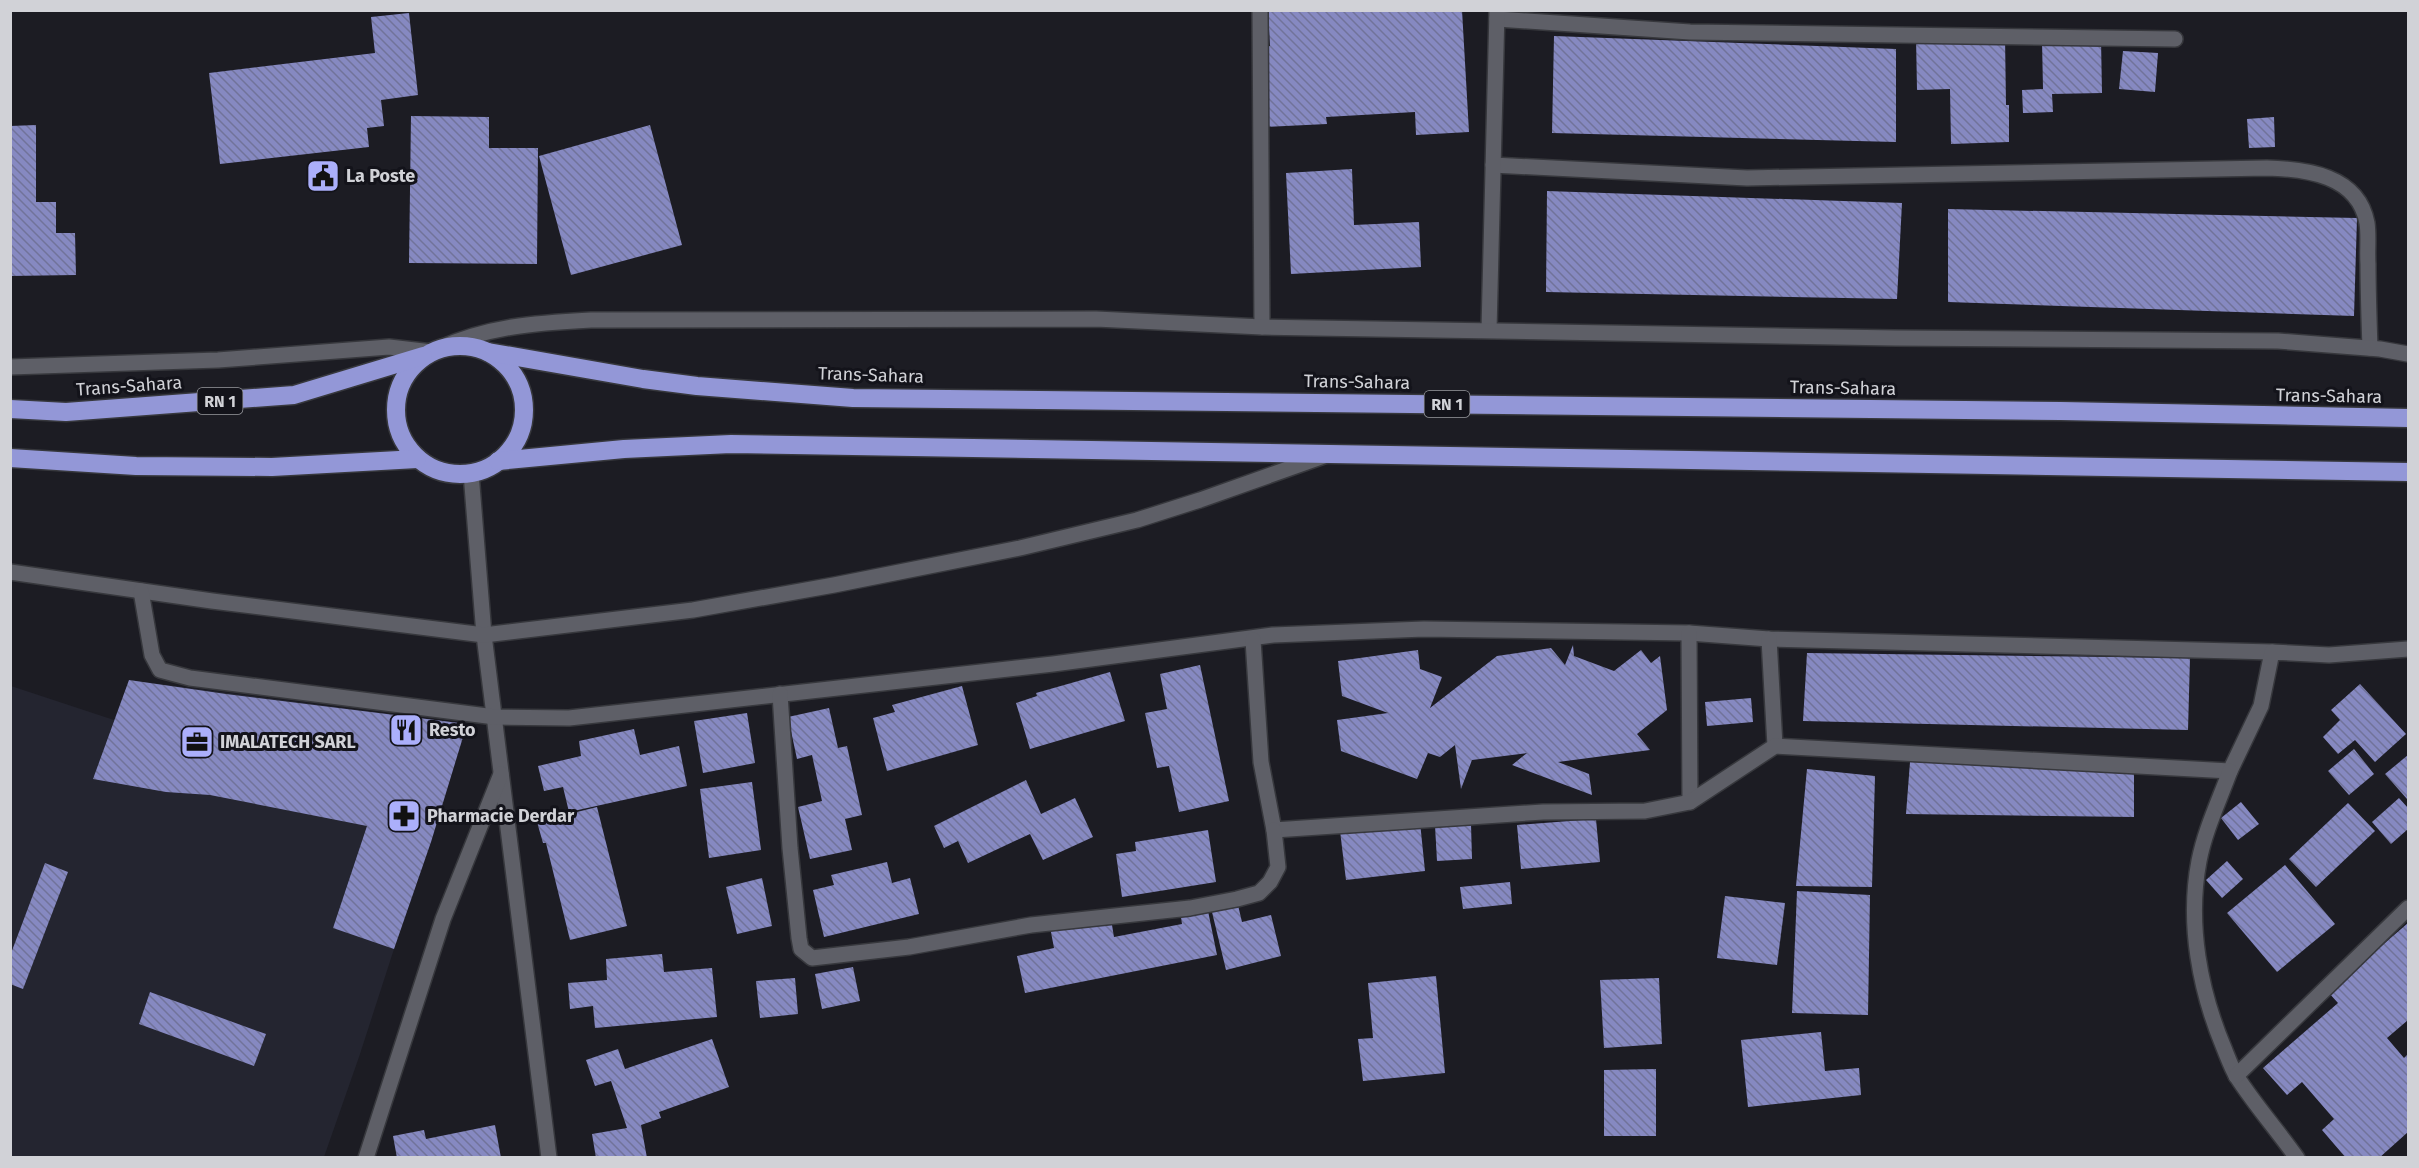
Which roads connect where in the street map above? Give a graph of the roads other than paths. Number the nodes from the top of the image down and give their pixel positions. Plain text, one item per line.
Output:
1 (1260, 10) edge
2 (1497, 15) edge
3 (2175, 39) dead end
4 (1493, 165) junction
5 (1262, 327) junction
6 (1489, 330) junction
7 (2370, 348) junction
8 (488, 352) junction
9 (431, 353) junction
10 (2409, 354) edge
11 (10, 367) edge
12 (10, 410) edge
13 (2409, 418) edge
14 (1332, 453) junction
15 (10, 458) edge
16 (417, 459) junction
17 (498, 461) junction
18 (2409, 472) edge
19 (471, 473) junction
20 (10, 572) edge
21 (141, 591) junction
22 (1689, 633) junction
23 (484, 635) junction
24 (1769, 639) junction
25 (1253, 640) junction
26 (2409, 649) edge
27 (2272, 651) junction
28 (780, 694) junction
29 (495, 717) junction
30 (1775, 746) junction
31 (502, 771) junction
32 (2230, 771) junction
33 (1690, 802) junction
34 (1274, 830) junction
35 (2409, 908) edge
36 (2236, 1076) junction
37 (366, 1158) edge
38 (549, 1158) edge
39 (2297, 1158) edge

1 - 5 street
2 - 3 street
2 - 4 street
4 - 6 street
4 - 7 street
5 - 6 street
5 - 9 street
6 - 7 street
7 - 10 street
8 - 9 highway
8 - 13 highway, Trans-Sahara / RN 1
8 - 17 highway
9 - 11 street
9 - 12 highway, Trans-Sahara / RN 1
9 - 16 highway
14 - 17 highway
14 - 18 highway
14 - 23 street
15 - 16 highway
16 - 19 highway
17 - 19 highway
19 - 23 street
20 - 21 street
21 - 23 street
21 - 29 street
22 - 24 street
22 - 25 street
22 - 33 street
23 - 29 street
24 - 27 street
24 - 30 street
25 - 28 street
25 - 34 street
26 - 27 street
27 - 32 street
28 - 29 street
28 - 34 street
29 - 31 street
30 - 32 street
30 - 33 street
31 - 37 street
31 - 38 street
32 - 36 street
33 - 34 street
35 - 36 street
36 - 39 street

